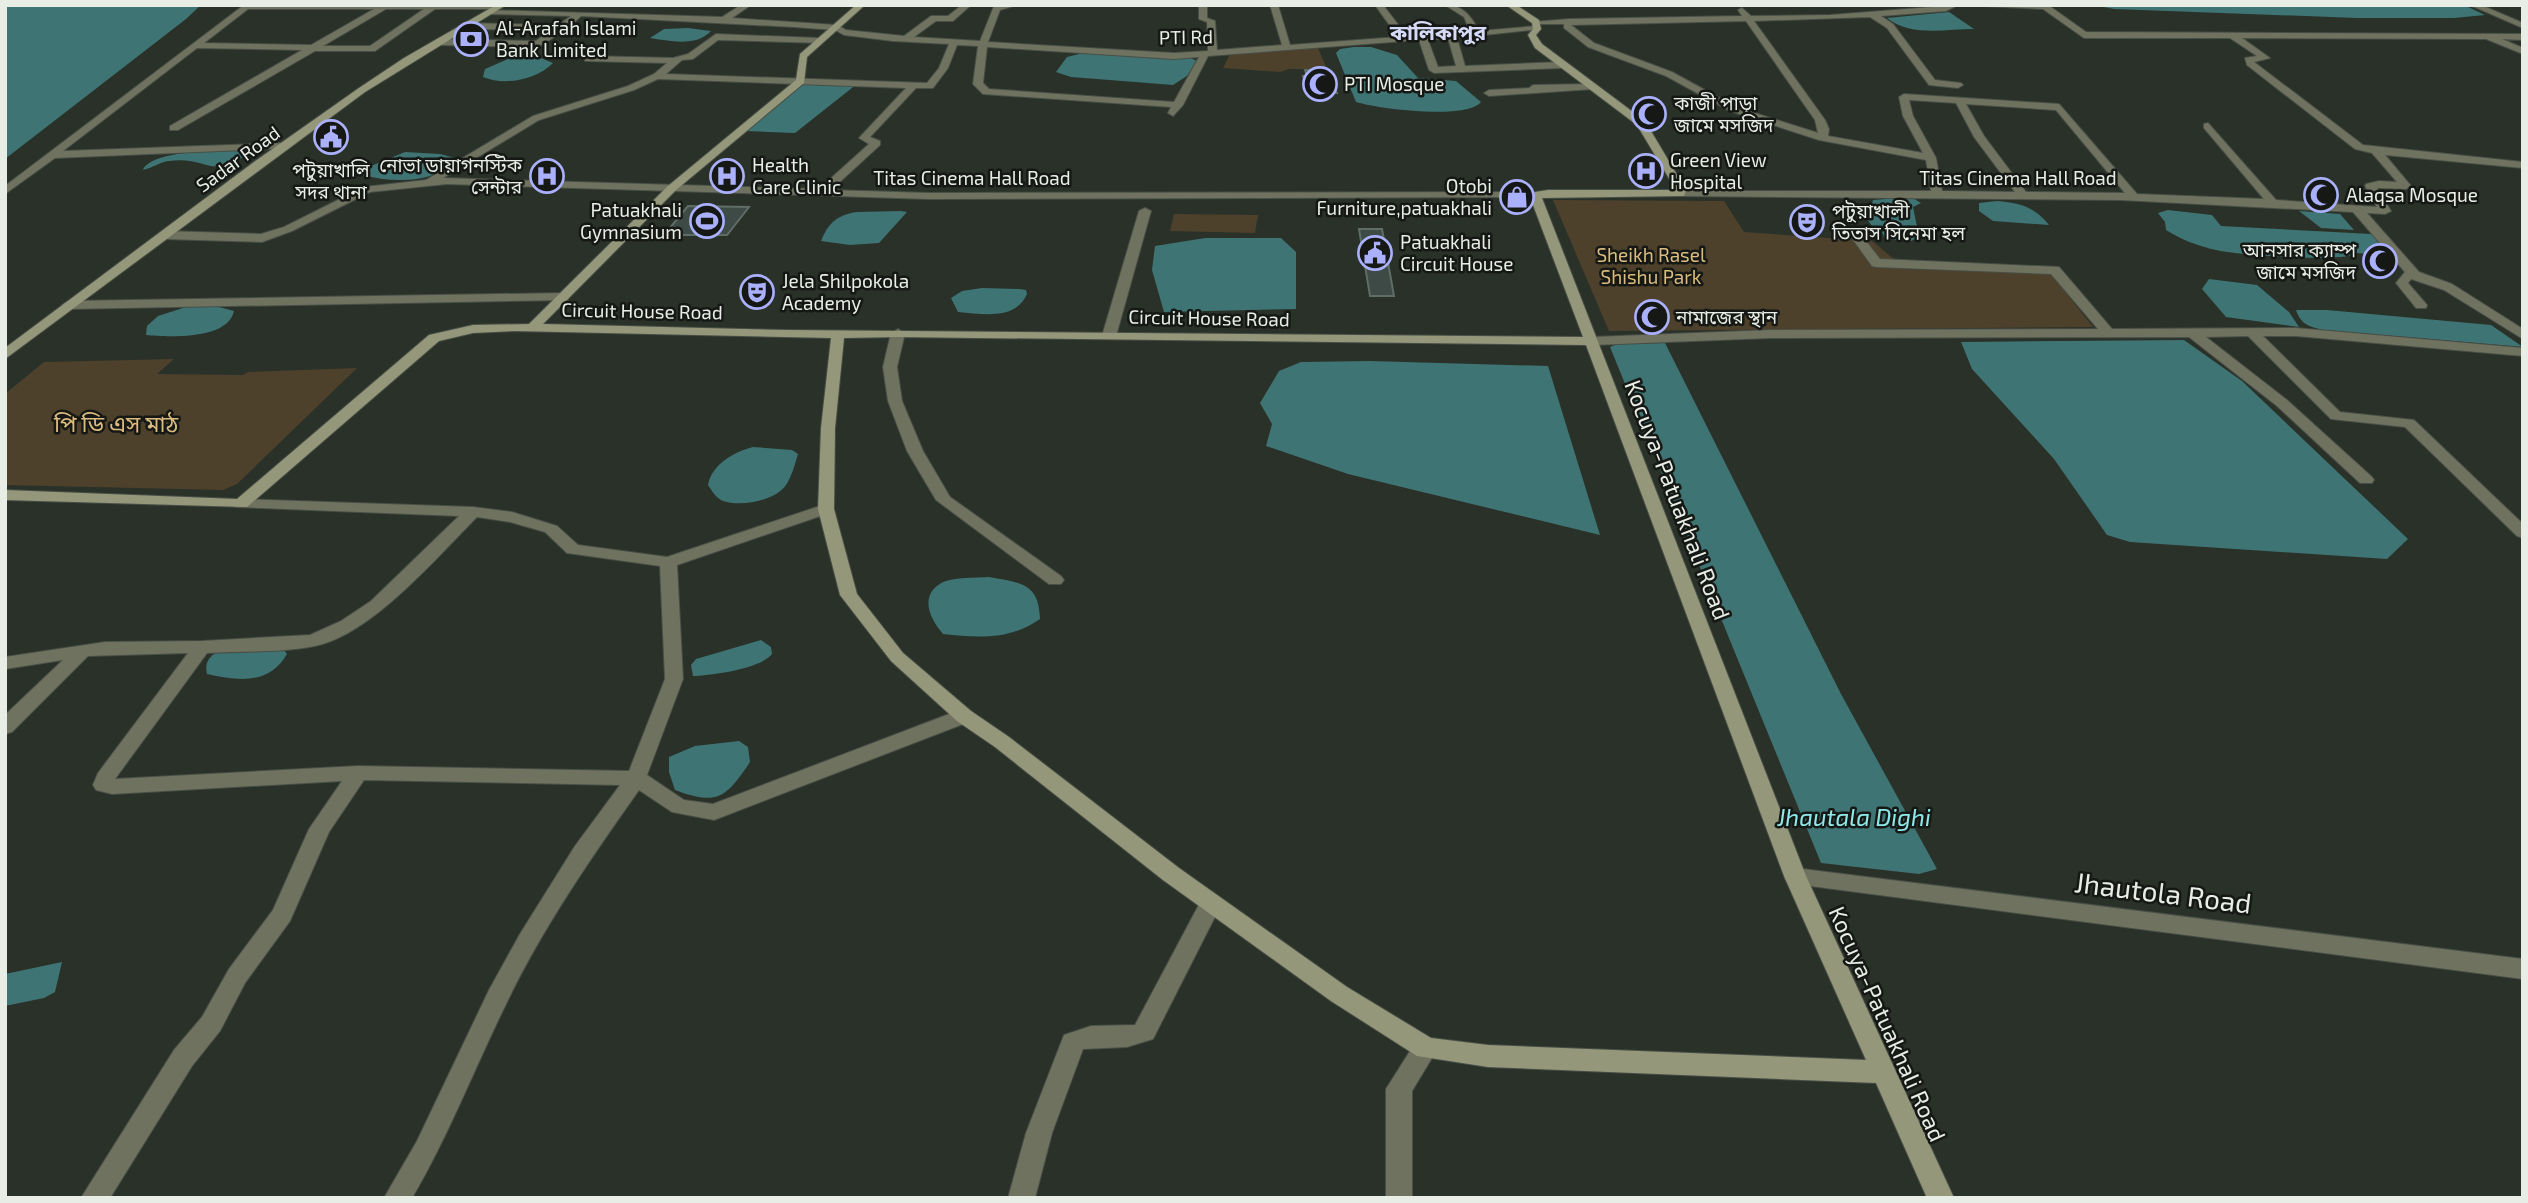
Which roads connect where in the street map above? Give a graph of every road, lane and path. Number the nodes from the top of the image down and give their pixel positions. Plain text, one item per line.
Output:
1 (605, 5) edge
2 (747, 5) edge
3 (861, 5) edge
4 (967, 5) edge
5 (1013, 5) edge
6 (1203, 5) edge
7 (1274, 5) edge
8 (1379, 5) edge
9 (1449, 5) edge
10 (1510, 5) edge
11 (1738, 5) edge
12 (1954, 5) edge
13 (1966, 5) edge
14 (2474, 5) edge
15 (248, 6) edge
16 (386, 6) edge
17 (1996, 6) edge
18 (2043, 6) edge
19 (433, 7) edge
20 (497, 8) edge
21 (580, 13) junction
22 (591, 13) junction
23 (1872, 14) junction
24 (1747, 18) junction
25 (725, 19) junction
26 (644, 20) dead end
27 (1569, 21) junction
28 (772, 22) junction
29 (1536, 25) junction
30 (464, 26) junction
31 (2523, 26) edge
32 (563, 28) junction
33 (837, 28) junction
34 (750, 30) junction
35 (1476, 34) junction
36 (1452, 36) junction
37 (2233, 36) junction
38 (2487, 36) junction
39 (2523, 37) edge
40 (735, 38) junction
41 (1423, 38) junction
42 (906, 39) junction
43 (1405, 40) junction
44 (818, 41) junction
45 (437, 42) junction
46 (954, 42) junction
47 (983, 44) junction
48 (198, 46) junction
49 (314, 48) junction
50 (1287, 49) junction
51 (2523, 51) edge
52 (1209, 54) junction
53 (588, 59) dead end
54 (675, 61) junction
55 (1562, 65) junction
56 (1461, 69) junction
57 (657, 76) junction
58 (801, 82) junction
59 (915, 85) junction
60 (1958, 85) dead end
61 (1591, 87) junction
62 (1489, 93) dead end
63 (1959, 100) junction
64 (2208, 125) dead end
65 (174, 128) dead end
66 (1823, 138) junction
67 (285, 146) junction
68 (2376, 151) junction
69 (51, 155) junction
70 (1931, 159) junction
71 (2523, 165) edge
72 (428, 183) junction
73 (672, 188) junction
74 (5, 191) edge
75 (820, 194) junction
76 (1539, 194) junction
77 (1680, 194) junction
78 (2022, 194) junction
79 (1937, 195) junction
80 (2133, 196) junction
81 (2271, 201) junction
82 (2356, 208) junction
83 (1145, 211) dead end
84 (1855, 234) dead end
85 (164, 235) junction
86 (2415, 275) junction
87 (564, 297) junction
88 (68, 305) junction
89 (2421, 305) dead end
90 (532, 328) junction
91 (898, 333) junction
92 (2108, 333) junction
93 (2192, 333) junction
94 (2252, 333) junction
95 (838, 335) junction
96 (2523, 335) edge
97 (1109, 336) junction
98 (1592, 341) junction
99 (2523, 352) edge
100 (5, 355) edge
101 (2366, 480) dead end
102 (5, 495) edge
103 (241, 504) junction
104 (826, 509) junction
105 (473, 512) junction
106 (2523, 533) edge
107 (668, 562) junction
108 (1055, 580) dead end
109 (202, 647) junction
110 (84, 650) junction
111 (5, 663) edge
112 (964, 716) junction
113 (5, 727) edge
114 (358, 773) junction
115 (636, 778) junction
116 (1795, 876) junction
117 (1211, 902) junction
118 (2523, 969) edge
119 (1426, 1048) junction
120 (1885, 1072) junction
121 (94, 1198) edge
122 (397, 1198) edge
123 (1021, 1198) edge
124 (1399, 1198) edge
125 (1941, 1198) edge

1 - 22 street
2 - 25 street
3 - 33 street
4 - 42 street
5 - 47 street
6 - 52 street
7 - 50 street
8 - 43 street
9 - 35 street
10 - 29 street
11 - 24 street
12 - 23 street, PTI Rd
13 - 17 street
14 - 31 street
15 - 16 street, PTI Rd
15 - 48 street
16 - 19 street, PTI Rd
16 - 49 street
17 - 18 street
18 - 37 street
19 - 20 street, PTI Rd
19 - 49 street
20 - 21 street, PTI Rd
20 - 30 street, Sadar Road
21 - 22 street, PTI Rd
21 - 32 street
22 - 25 street, PTI Rd
23 - 24 street, PTI Rd
23 - 60 street
24 - 27 street, PTI Rd
24 - 66 street
25 - 28 street, PTI Rd
26 - 34 street
27 - 29 street, PTI Rd
27 - 66 street
28 - 33 street, PTI Rd
28 - 34 street
29 - 35 street, PTI Rd
29 - 55 street
30 - 32 street
30 - 45 street, Sadar Road
32 - 45 street
33 - 42 street, PTI Rd
33 - 44 street
34 - 40 street
35 - 36 street, PTI Rd
36 - 41 street, PTI Rd
36 - 56 street
37 - 38 street
37 - 68 street
38 - 39 street
38 - 51 street
40 - 44 street
40 - 54 street
41 - 43 street, PTI Rd
41 - 56 street
42 - 46 street, PTI Rd
43 - 50 street, PTI Rd
44 - 58 street
45 - 67 street, Sadar Road
46 - 47 street, PTI Rd
46 - 59 street
47 - 52 street, PTI Rd
47 - 52 street
48 - 49 street
48 - 69 street
49 - 65 street
50 - 52 street, PTI Rd
53 - 54 street
54 - 57 street
55 - 56 street
55 - 61 street
57 - 58 street
57 - 72 street
58 - 59 street
58 - 73 street
59 - 75 street
61 - 62 street
61 - 77 street
63 - 70 street
63 - 78 street
63 - 80 street
64 - 81 street
66 - 70 street
67 - 69 street
67 - 85 street, Sadar Road
68 - 71 street
68 - 82 street, Titas Cinema Hall Road
69 - 74 street
70 - 79 street
72 - 73 street, Titas Cinema Hall Road
72 - 85 street, Titas Cinema Hall Road
73 - 75 street, Titas Cinema Hall Road
73 - 87 street
75 - 76 street, Titas Cinema Hall Road
76 - 77 street
76 - 98 street, Kocuya-Patuakhali Road
77 - 79 street, Titas Cinema Hall Road
78 - 79 street, Titas Cinema Hall Road
78 - 80 street, Titas Cinema Hall Road
80 - 81 street, Titas Cinema Hall Road
81 - 82 street, Titas Cinema Hall Road
82 - 86 street
83 - 97 street
84 - 92 street
85 - 88 street, Sadar Road
86 - 89 street
86 - 96 street
87 - 88 street
87 - 90 street
88 - 100 street, Sadar Road
90 - 95 street, Circuit House Road
90 - 103 street, Circuit House Road
91 - 95 street, Circuit House Road
91 - 97 street, Circuit House Road
91 - 108 street
92 - 93 street
92 - 98 street
93 - 94 street
93 - 101 street
94 - 99 street
94 - 106 street
95 - 104 street
97 - 98 street, Circuit House Road
98 - 116 street, Kocuya-Patuakhali Road
102 - 103 street
103 - 105 street
104 - 107 street
104 - 112 street
105 - 107 street
105 - 109 street
107 - 115 street
109 - 110 street
109 - 114 street
110 - 111 street
110 - 113 street
112 - 115 street
112 - 117 street
114 - 115 street
114 - 121 street
115 - 122 street
116 - 118 street, Jhautola Road
116 - 120 street, Kocuya-Patuakhali Road
117 - 119 street
117 - 123 street
119 - 120 street
119 - 124 street
120 - 125 street, Kocuya-Patuakhali Road

